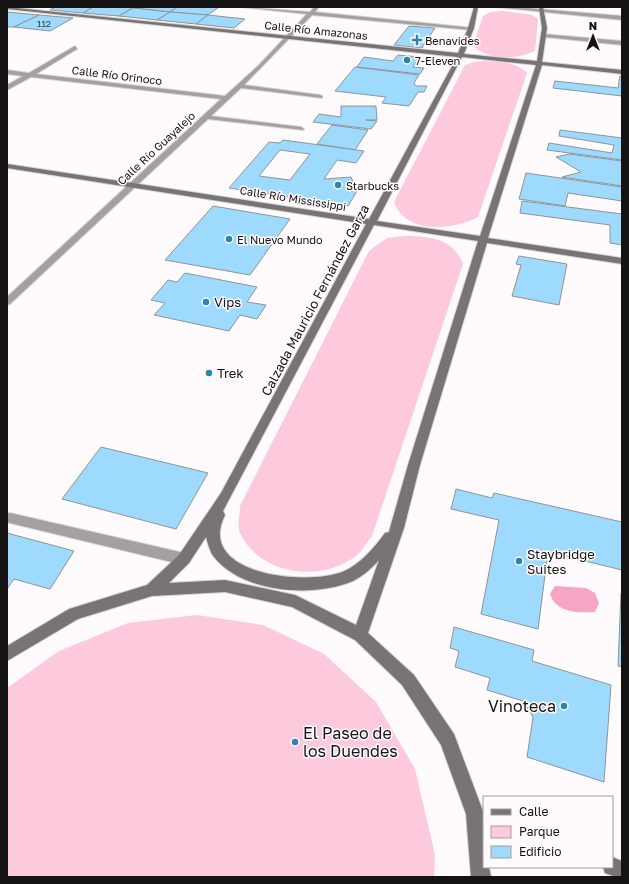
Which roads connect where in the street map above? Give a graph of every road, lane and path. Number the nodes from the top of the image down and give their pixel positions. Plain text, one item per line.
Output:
1 (242, 7) edge
2 (476, 7) edge
3 (498, 7) edge
4 (7, 8) edge
5 (542, 9) edge
6 (315, 10) edge
7 (622, 18) edge
8 (471, 28) junction
9 (545, 35) junction
10 (290, 37) junction
11 (466, 43) junction
12 (622, 43) edge
13 (75, 48) dead end
14 (535, 52) junction
15 (460, 56) junction
16 (539, 64) junction
17 (7, 72) edge
18 (622, 72) edge
19 (29, 74) junction
20 (239, 86) junction
21 (7, 88) edge
22 (320, 97) dead end
23 (225, 98) junction
24 (205, 117) junction
25 (301, 129) dead end
26 (7, 166) edge
27 (133, 185) junction
28 (372, 222) junction
29 (483, 240) junction
30 (622, 261) edge
31 (7, 302) edge
32 (226, 496) junction
33 (10, 518) dead end
34 (397, 528) junction
35 (184, 559) junction
36 (152, 590) junction
37 (360, 635) junction
38 (7, 654) edge
39 (479, 816) edge
40 (481, 877) edge

1 - 6 street
2 - 8 main road, Calzada Mauricio Fernández Garza
3 - 5 street
4 - 10 main road, Calle Río Amazonas
5 - 7 street
5 - 9 main road
6 - 8 street
6 - 10 street, Calle Río Guayalejo
8 - 11 main road, Calzada Mauricio Fernández Garza
9 - 12 street
9 - 14 main road
10 - 15 main road, Calle Río Amazonas
10 - 20 street, Calle Río Guayalejo
11 - 14 main road
11 - 15 main road, Calzada Mauricio Fernández Garza
13 - 19 street
14 - 16 main road
15 - 16 main road, Calle Río Amazonas
15 - 28 main road, Calzada Mauricio Fernández Garza
16 - 18 main road, Calle Río Amazonas
16 - 29 main road
17 - 19 street, Calle Río Orinoco
19 - 21 street
19 - 23 street, Calle Río Orinoco
20 - 22 street
20 - 23 street, Calle Río Guayalejo
23 - 24 street, Calle Río Guayalejo
24 - 25 street
24 - 27 street, Calle Río Guayalejo
26 - 27 main road, Calle Río Mississippi
27 - 28 main road, Calle Río Mississippi
27 - 31 street, Calle Río Guayalejo
28 - 29 main road, Calle Río Mississippi
28 - 32 main road, Calzada Mauricio Fernández Garza
29 - 30 main road, Calle Río Mississippi
29 - 34 main road
32 - 34 main road
32 - 35 main road, Calzada Mauricio Fernández Garza
33 - 35 street
34 - 37 main road
35 - 36 main road, Calzada Mauricio Fernández Garza
36 - 37 main road
36 - 38 main road
37 - 39 main road
39 - 40 main road

